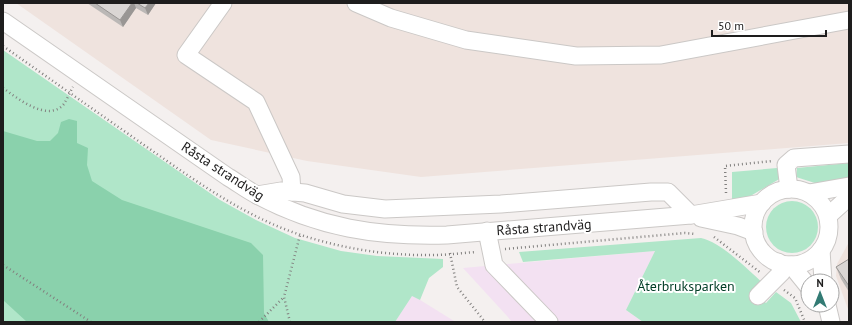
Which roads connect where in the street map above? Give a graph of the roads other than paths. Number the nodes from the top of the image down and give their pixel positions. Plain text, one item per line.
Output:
1 (223, 3) edge
2 (356, 3) edge
3 (849, 20) edge
4 (3, 21) edge
5 (849, 154) edge
6 (849, 186) edge
7 (789, 189) junction
8 (292, 192) junction
9 (809, 193) junction
10 (256, 195) junction
11 (849, 197) edge
12 (762, 203) junction
13 (691, 215) junction
14 (828, 216) junction
15 (487, 231) junction
16 (754, 232) junction
17 (821, 250) junction
18 (784, 264) junction
19 (822, 273) edge
20 (800, 279) edge
21 (758, 296) dead end
22 (549, 322) edge

1 - 8 street
2 - 3 street
4 - 10 street, Råsta strandväg
5 - 7 street
6 - 9 street
7 - 9 street
7 - 12 street
8 - 10 street
8 - 13 street
9 - 14 street
10 - 15 street, Råsta strandväg
11 - 14 street
12 - 13 street, Råsta strandväg
12 - 16 street
13 - 15 street, Råsta strandväg
13 - 16 street, Råsta strandväg
14 - 17 street
15 - 22 street
16 - 18 street
17 - 18 street
17 - 19 street
18 - 20 street
18 - 21 street

